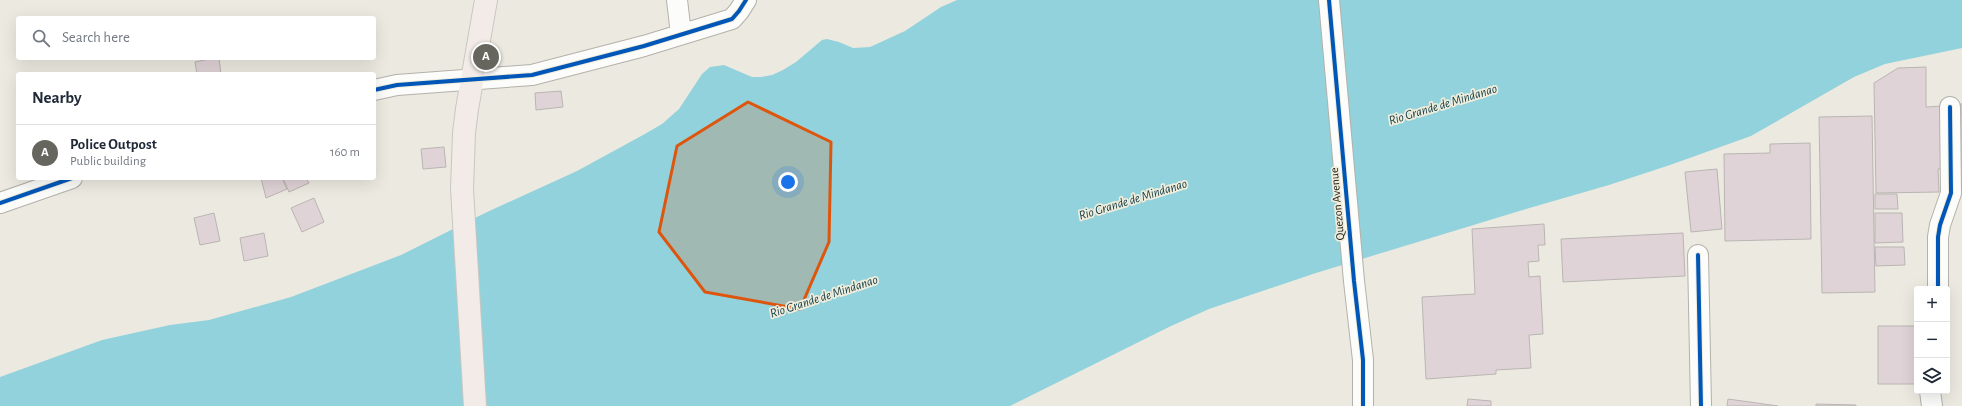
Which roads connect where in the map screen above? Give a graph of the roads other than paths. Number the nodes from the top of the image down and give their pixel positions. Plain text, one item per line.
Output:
1 (486, 0) edge
2 (677, 0) edge
3 (746, 0) edge
4 (1329, 0) edge
5 (681, 34) junction
6 (472, 80) junction
7 (376, 90) edge
8 (1950, 107) dead end
9 (66, 180) edge
10 (0, 203) edge
11 (1698, 255) dead end
12 (1938, 286) edge
13 (1930, 394) edge
14 (475, 406) edge
15 (1363, 406) edge
16 (1701, 406) edge
17 (1932, 406) edge

1 - 6 main road
2 - 5 street
3 - 5 street
4 - 15 street, Quezon Avenue
5 - 6 street
6 - 7 street
6 - 14 main road
8 - 12 street
9 - 10 street
11 - 16 street
13 - 17 street

